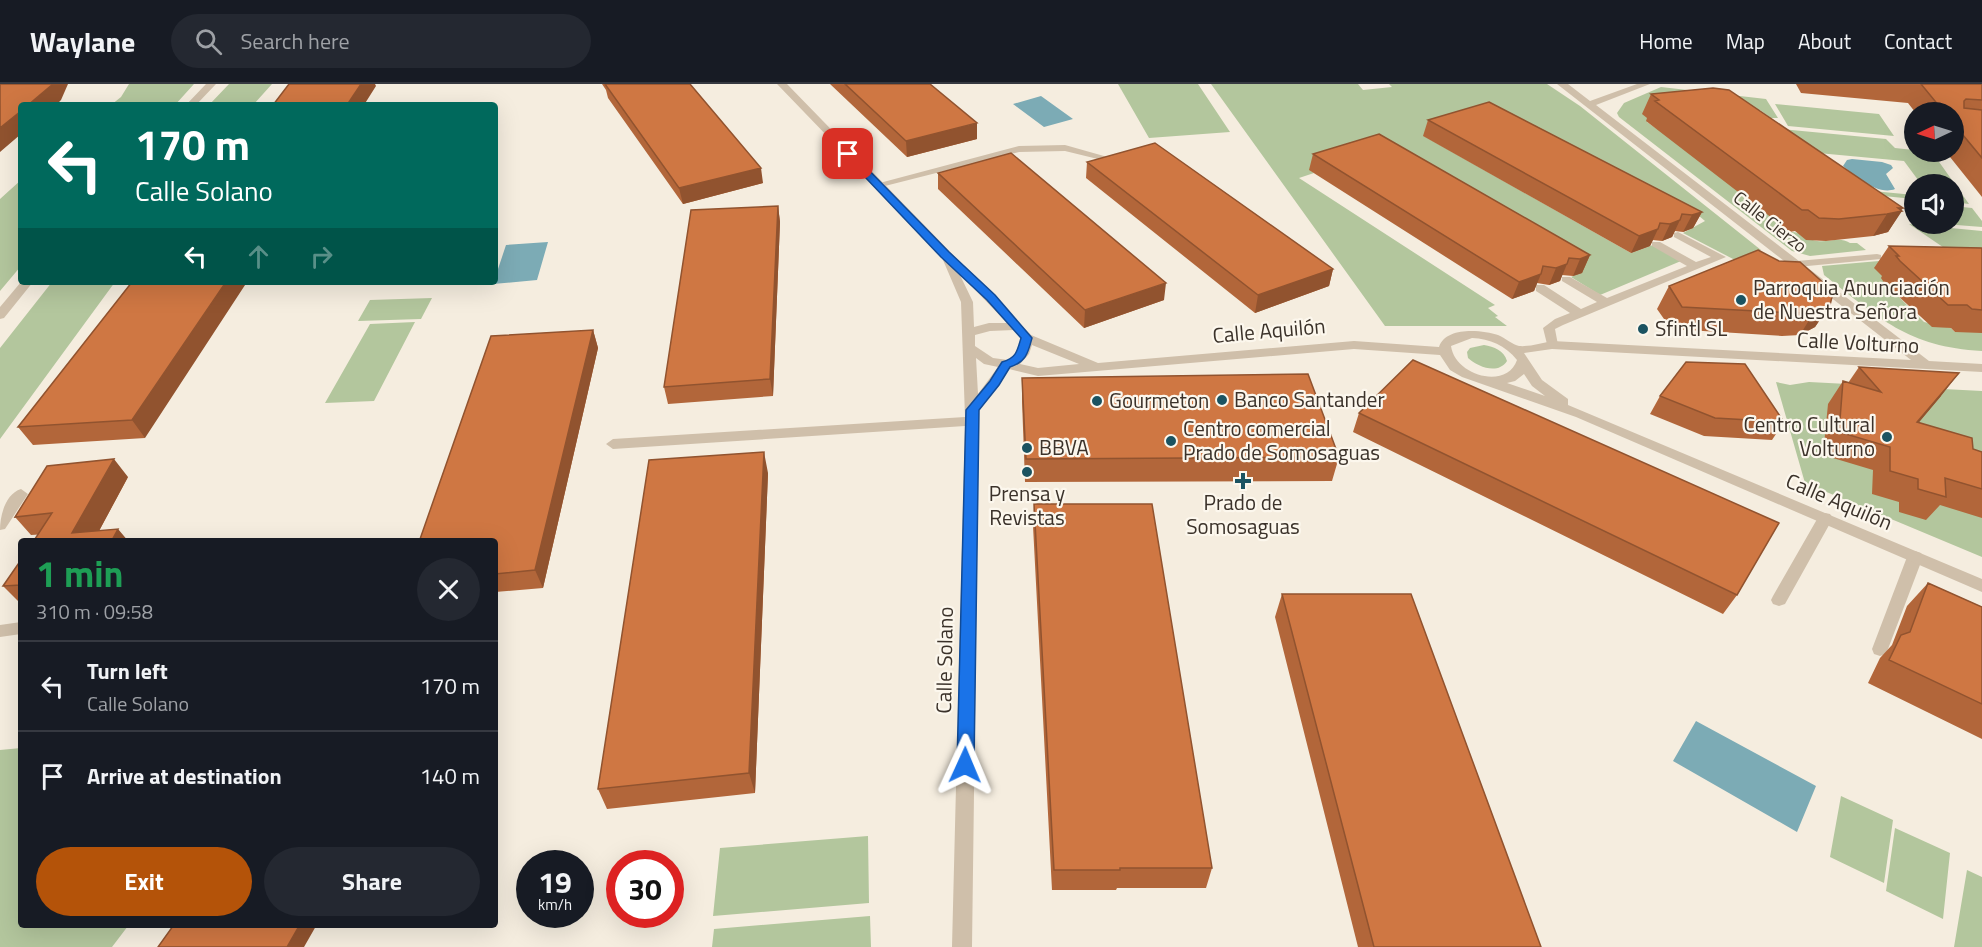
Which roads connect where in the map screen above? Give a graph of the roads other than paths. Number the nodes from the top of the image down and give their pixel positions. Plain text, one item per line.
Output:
1 (211, 84) edge
2 (782, 84) edge
3 (1562, 84) edge
4 (1645, 84) edge
5 (194, 102) edge
6 (1591, 104) junction
7 (1106, 158) edge
8 (877, 185) junction
9 (1678, 234) edge
10 (1656, 244) edge
11 (945, 255) junction
12 (1877, 257) dead end
13 (1797, 264) junction
14 (1696, 267) junction
15 (1566, 279) edge
16 (25, 285) edge
17 (1540, 288) edge
18 (1606, 303) junction
19 (1580, 314) junction
20 (0, 315) edge
21 (1015, 326) junction
22 (1027, 338) junction
23 (968, 340) junction
24 (1552, 345) junction
25 (1444, 351) junction
26 (1520, 355) junction
27 (1009, 364) junction
28 (1927, 366) junction
29 (1097, 367) junction
30 (1982, 368) edge
31 (1487, 380) junction
32 (1581, 414) junction
33 (972, 415) junction
34 (613, 444) dead end
35 (21, 494) dead end
36 (1825, 518) junction
37 (0, 525) edge
38 (1915, 556) junction
39 (1982, 586) edge
40 (1779, 600) dead end
41 (18, 628) edge
42 (0, 631) edge
43 (1880, 649) dead end
44 (962, 947) edge

1 - 5 street
2 - 8 street, Calle Solano
3 - 6 street, Calle Cierzo
4 - 6 street
6 - 13 street, Calle Cierzo
7 - 8 street
8 - 11 street, Calle Solano
9 - 14 street
10 - 14 street
11 - 21 street, Calle Solano
11 - 23 street, Calle Solano
12 - 13 street
13 - 28 street, Calle Cierzo
14 - 18 street
15 - 18 street
16 - 20 street
17 - 19 street
18 - 19 street
19 - 24 street
21 - 22 street, Calle Solano
21 - 23 street
22 - 27 street
22 - 29 street, Calle Aquilón
23 - 27 street
23 - 33 street, Calle Solano
24 - 26 street, Calle Volturno
24 - 28 street, Calle Volturno
25 - 26 street
25 - 29 street, Calle Aquilón
25 - 31 street, Calle Aquilón
26 - 31 street
26 - 32 street, Calle Aquilón
27 - 29 street, Calle Aquilón
27 - 33 street
28 - 30 street, Calle Volturno
31 - 32 street, Calle Aquilón
32 - 36 street, Calle Aquilón
33 - 34 street
33 - 44 street, Calle Solano
35 - 37 street
36 - 38 street, Calle Aquilón
36 - 40 street
38 - 39 street, Calle Aquilón
38 - 43 street
41 - 42 street

